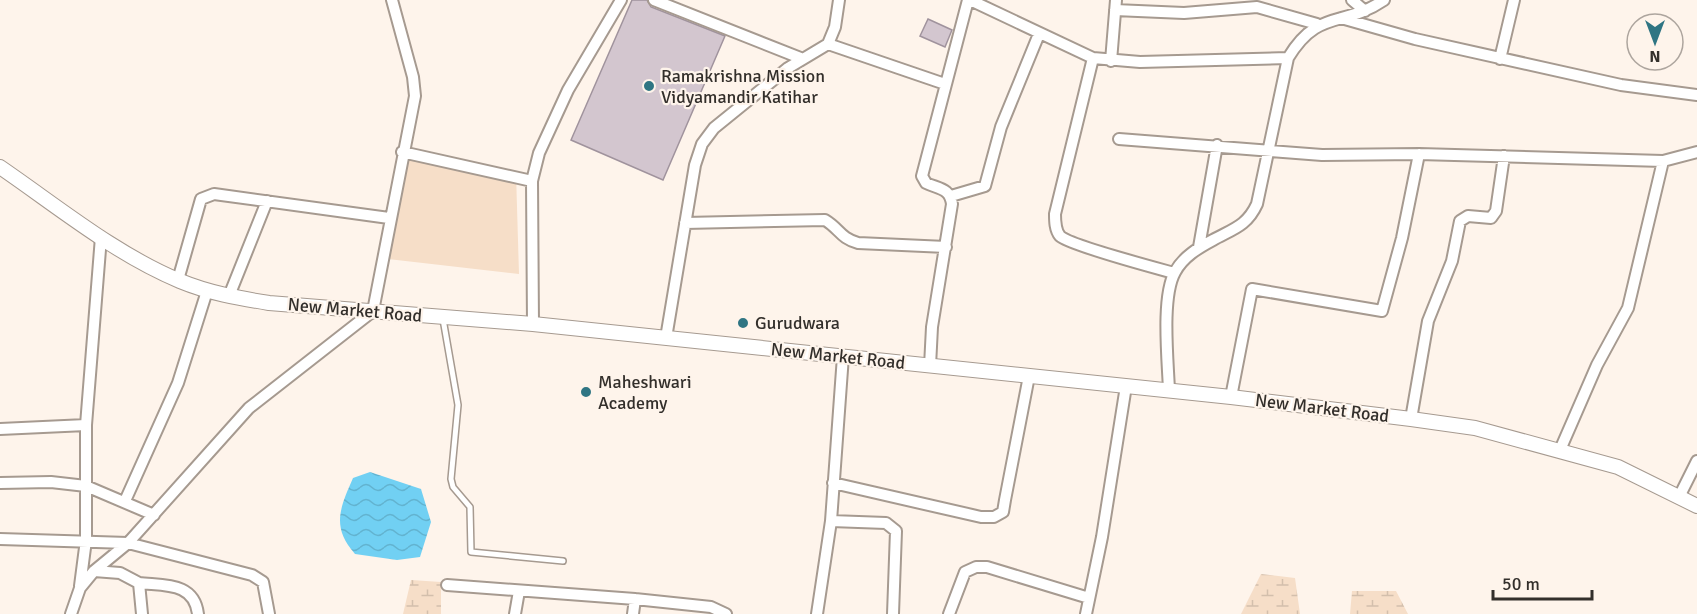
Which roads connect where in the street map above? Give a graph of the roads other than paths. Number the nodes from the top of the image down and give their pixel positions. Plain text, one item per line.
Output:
1 (392, 0) edge
2 (621, 0) edge
3 (654, 0) edge
4 (840, 0) edge
5 (969, 0) edge
6 (1352, 0) edge
7 (1384, 0) edge
8 (1514, 0) edge
9 (1257, 4) edge
10 (1115, 5) edge
11 (1365, 11) junction
12 (1341, 18) junction
13 (1317, 24) junction
14 (1039, 34) junction
15 (828, 44) junction
16 (1093, 58) junction
17 (1288, 58) junction
18 (803, 59) junction
19 (1500, 59) junction
20 (1111, 61) junction
21 (945, 84) junction
22 (1697, 95) edge
23 (1119, 138) dead end
24 (1217, 146) junction
25 (1269, 151) junction
26 (402, 152) junction
27 (1697, 152) edge
28 (1419, 154) junction
29 (1504, 156) junction
30 (1663, 160) junction
31 (0, 167) edge
32 (532, 181) junction
33 (951, 196) junction
34 (267, 201) junction
35 (389, 218) junction
36 (685, 223) junction
37 (101, 237) junction
38 (946, 247) junction
39 (1199, 247) junction
40 (1174, 273) junction
41 (178, 280) junction
42 (207, 291) junction
43 (229, 296) junction
44 (373, 312) junction
45 (443, 317) junction
46 (533, 324) junction
47 (666, 338) junction
48 (843, 356) junction
49 (930, 366) junction
50 (1029, 376) junction
51 (1126, 386) junction
52 (1169, 391) junction
53 (1231, 397) junction
54 (1411, 419) junction
55 (86, 425) junction
56 (0, 429) edge
57 (1560, 450) junction
58 (1697, 461) edge
59 (0, 483) edge
60 (833, 483) junction
61 (86, 486) junction
62 (1679, 497) junction
63 (125, 501) junction
64 (1697, 506) edge
65 (154, 514) junction
66 (831, 521) junction
67 (0, 539) edge
68 (86, 540) junction
69 (128, 543) junction
70 (563, 561) dead end
71 (94, 571) junction
72 (139, 582) junction
73 (447, 585) dead end
74 (80, 588) junction
75 (519, 591) junction
76 (1089, 598) junction
77 (635, 599) junction
78 (70, 614) edge
79 (142, 614) edge
80 (198, 614) edge
81 (269, 614) edge
82 (515, 614) edge
83 (633, 614) edge
84 (726, 614) edge
85 (817, 614) edge
86 (893, 614) edge
87 (950, 614) edge
88 (1086, 614) edge

1 - 26 street
2 - 32 street
3 - 18 street
4 - 15 street
5 - 14 street
5 - 21 street
6 - 11 street
7 - 11 street
8 - 19 street
9 - 10 street
9 - 13 street
10 - 20 street
11 - 12 street
12 - 13 street
12 - 19 street
13 - 17 street
14 - 16 street
14 - 33 street
15 - 18 street
15 - 21 street
16 - 20 street
16 - 40 street
17 - 20 street
17 - 25 street
18 - 36 street
19 - 22 street
21 - 33 street
23 - 24 street
24 - 25 street
24 - 39 street
25 - 28 street
25 - 39 street
26 - 32 street
26 - 35 street
27 - 30 street
28 - 29 street
28 - 53 street
29 - 30 street
29 - 54 street
30 - 57 street
31 - 37 street, New Market Road
32 - 46 street
33 - 38 street
34 - 35 street
34 - 41 street
34 - 43 street
35 - 44 street
36 - 38 street
36 - 47 street
37 - 41 street, New Market Road
37 - 55 street
38 - 49 street
39 - 40 street
40 - 52 street
41 - 42 street, New Market Road
42 - 43 street, New Market Road
42 - 63 street
43 - 44 street, New Market Road
44 - 45 street, New Market Road
44 - 65 street
45 - 46 street, New Market Road
45 - 70 lane
46 - 47 street, New Market Road
47 - 48 street, New Market Road
48 - 49 street, New Market Road
48 - 60 street
49 - 50 street, New Market Road
50 - 51 street, New Market Road
50 - 60 street
51 - 52 street, New Market Road
51 - 76 street
52 - 53 street, New Market Road
53 - 54 street, New Market Road
54 - 57 street, New Market Road
55 - 56 street
55 - 61 street
57 - 62 street, New Market Road
58 - 62 street
59 - 61 street
60 - 66 street
61 - 63 street
61 - 68 street
62 - 64 street, New Market Road
63 - 65 street
65 - 69 street
66 - 85 street
66 - 86 street
67 - 68 street
68 - 69 street
68 - 74 street
69 - 71 street
69 - 81 street
71 - 72 street
71 - 74 street
72 - 79 street
72 - 80 street
73 - 75 street
74 - 78 street
75 - 77 street
75 - 82 street
76 - 87 street
76 - 88 street
77 - 83 street
77 - 84 street

